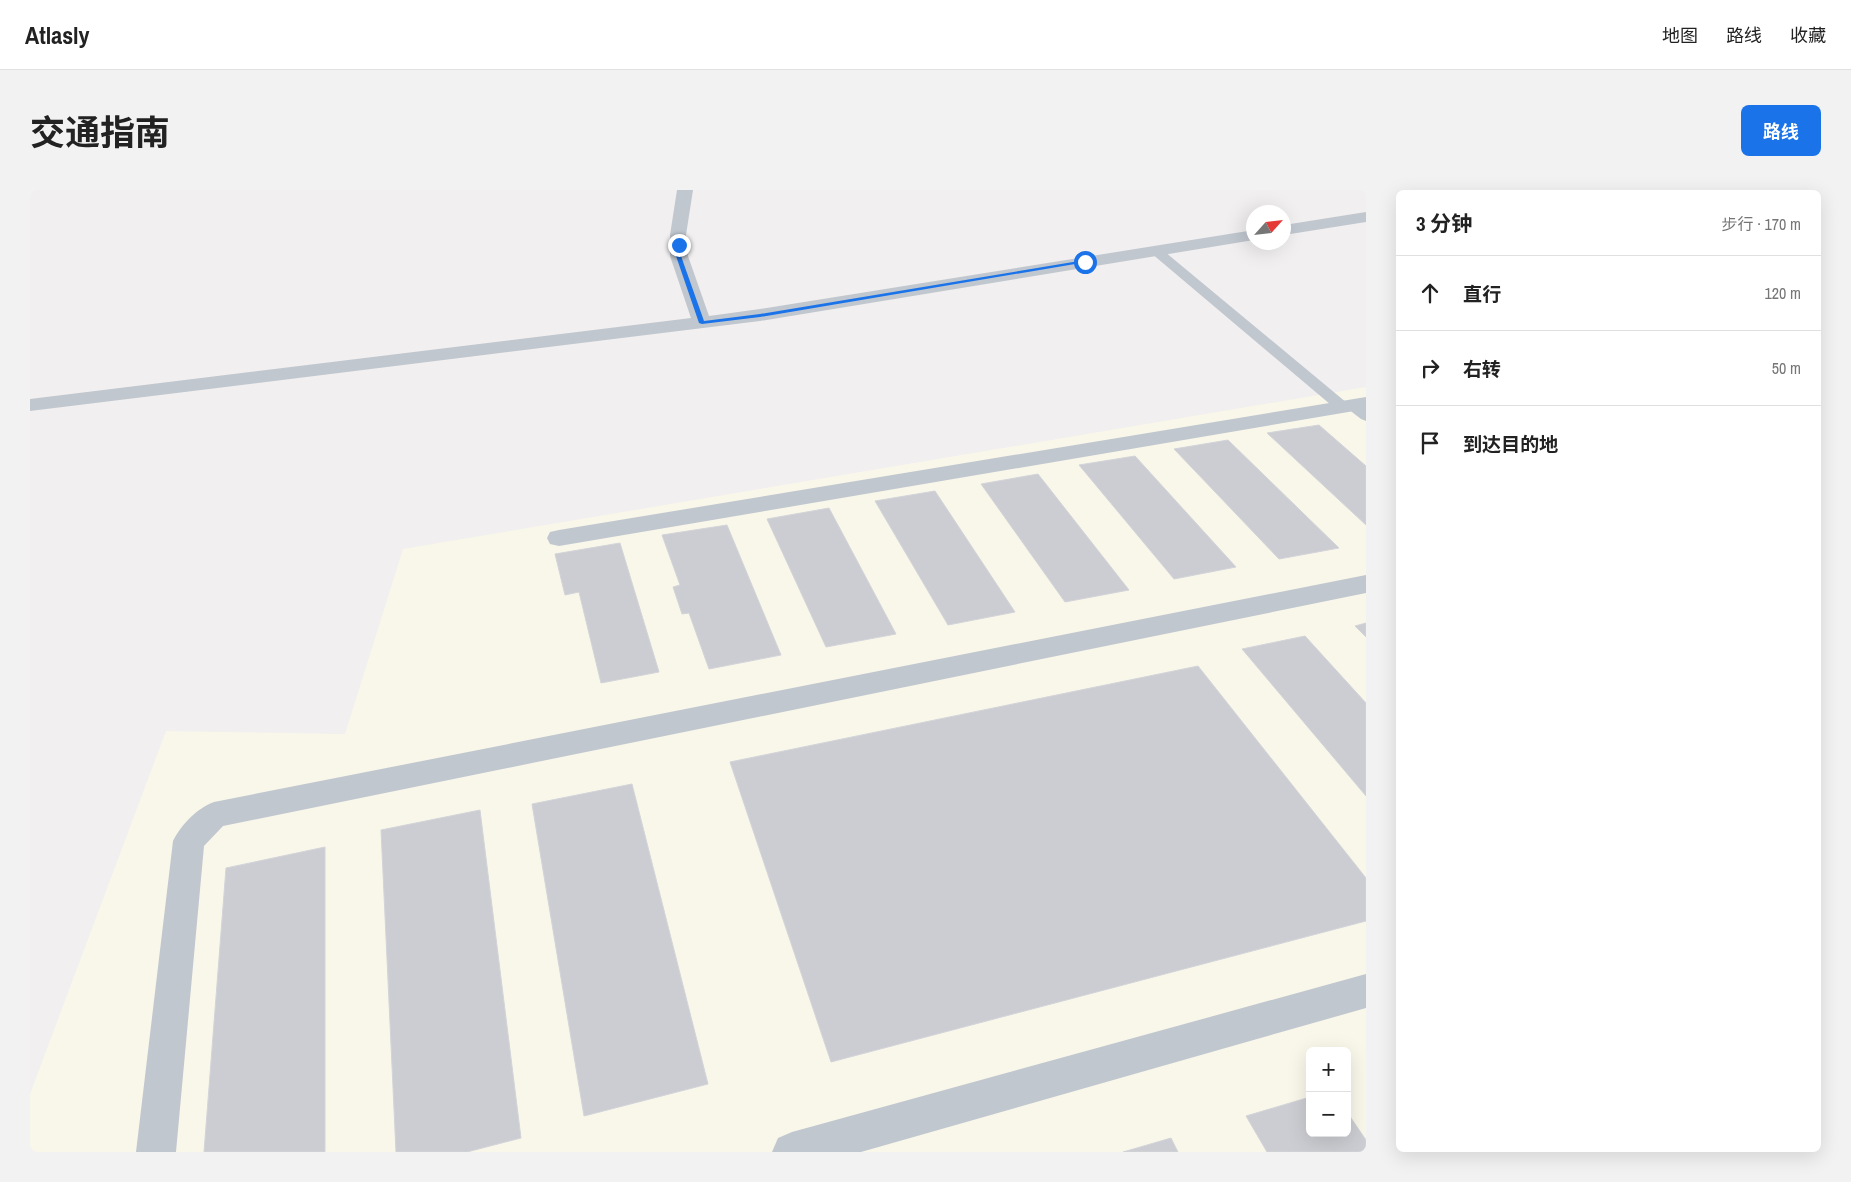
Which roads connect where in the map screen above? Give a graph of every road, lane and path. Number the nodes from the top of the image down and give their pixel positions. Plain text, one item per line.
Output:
1 (685, 190) edge
2 (1366, 217) edge
3 (1291, 229) edge
4 (1246, 236) edge
5 (1155, 250) junction
6 (702, 323) junction
7 (30, 405) edge
8 (1357, 408) edge
9 (560, 538) dead end
10 (1366, 584) edge
11 (1366, 991) edge
12 (156, 1152) edge
13 (792, 1152) edge

1 - 6 street
2 - 3 street
4 - 5 street
5 - 6 street
5 - 8 lane
6 - 7 street
8 - 9 street
10 - 12 street
11 - 13 street

